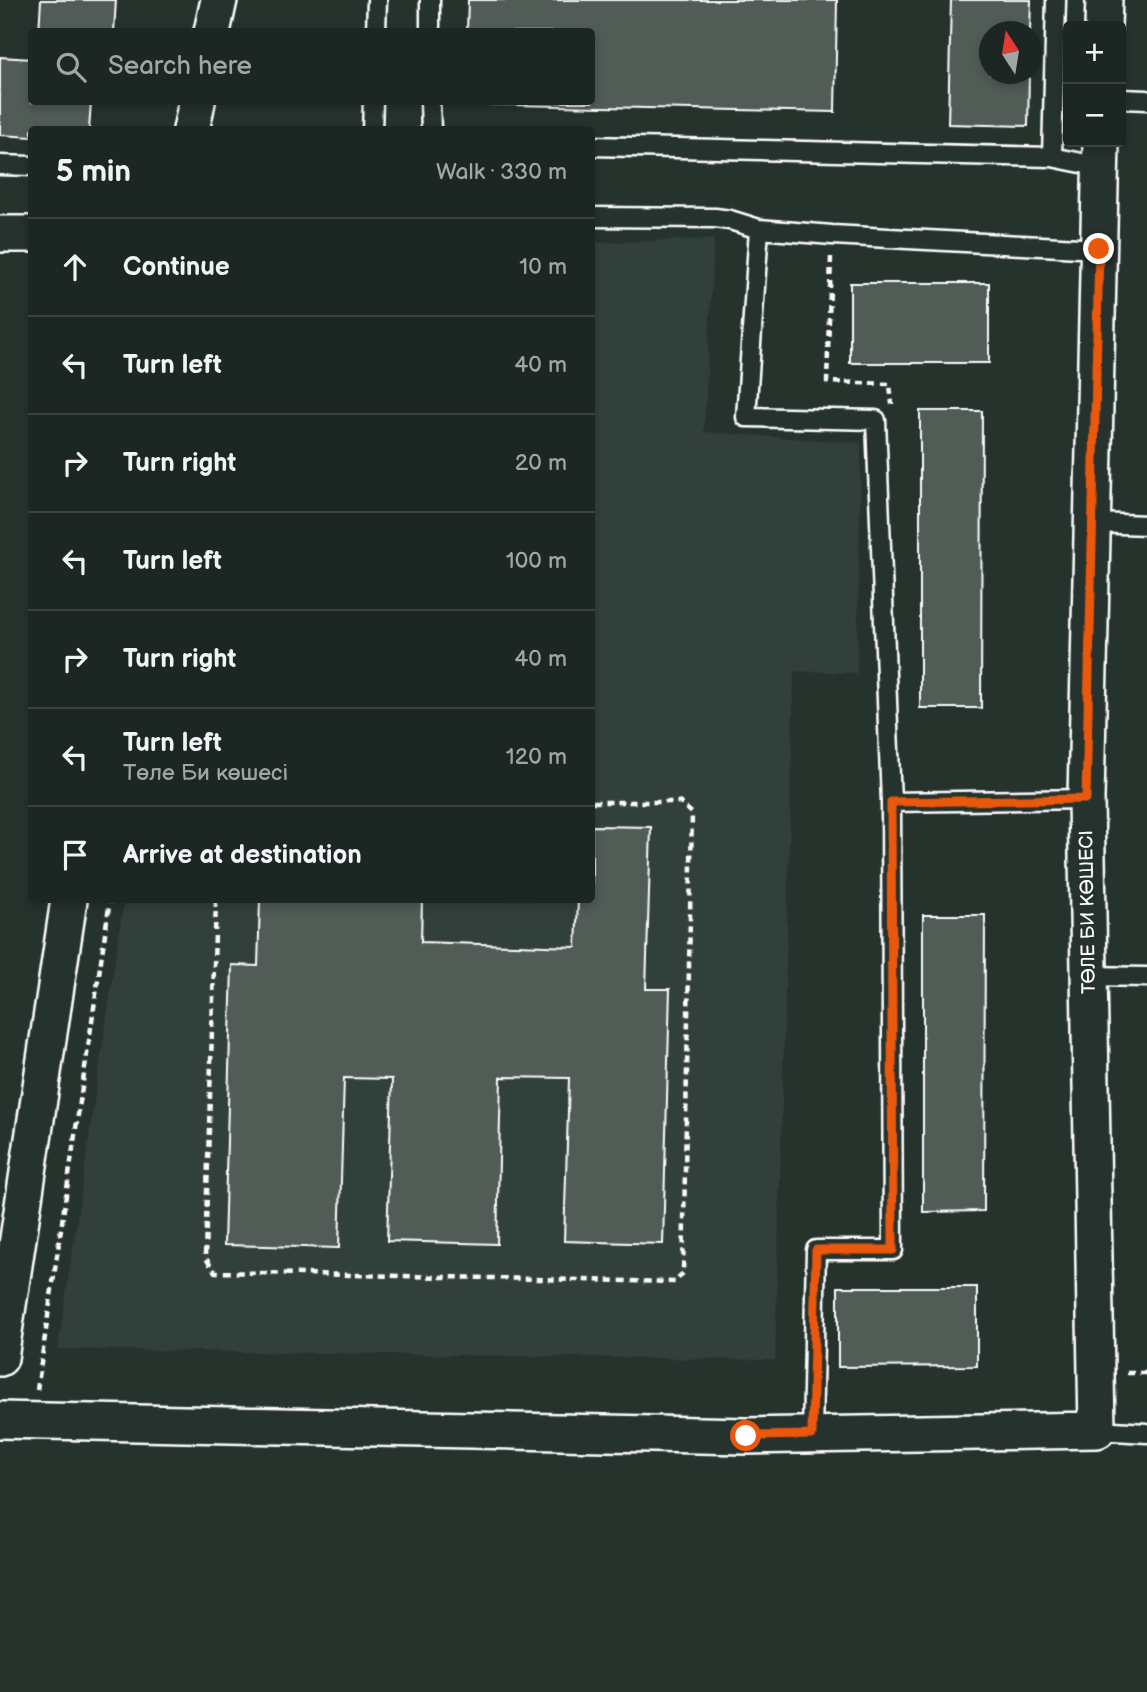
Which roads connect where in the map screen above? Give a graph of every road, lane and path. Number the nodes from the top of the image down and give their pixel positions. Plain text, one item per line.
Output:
1 (219, 0) edge
2 (377, 0) edge
3 (430, 0) edge
4 (1056, 0) edge
5 (1104, 0) edge
6 (1103, 21) edge
7 (213, 28) edge
8 (376, 28) edge
9 (430, 28) edge
10 (1126, 99) edge
11 (1147, 100) edge
12 (196, 105) edge
13 (373, 105) edge
14 (430, 105) edge
15 (192, 126) edge
16 (372, 126) edge
17 (431, 126) edge
18 (595, 146) edge
19 (1101, 155) edge
20 (1052, 157) junction
21 (0, 165) edge
22 (28, 166) edge
23 (595, 217) edge
24 (759, 229) junction
25 (0, 234) edge
26 (28, 234) edge
27 (1099, 249) junction
28 (1094, 523) junction
29 (1147, 525) edge
30 (1086, 799) junction
31 (595, 802) edge
32 (891, 802) junction
33 (69, 903) edge
34 (109, 903) edge
35 (216, 903) edge
36 (1088, 976) junction
37 (1147, 977) edge
38 (0, 1359) edge
39 (16, 1420) edge
40 (1097, 1430) junction
41 (1147, 1433) edge
42 (812, 1435) junction

1 - 7 street
2 - 8 lane
3 - 9 lane
4 - 20 lane
5 - 6 street
10 - 11 lane
12 - 15 street
13 - 16 lane
14 - 17 lane
18 - 20 lane
19 - 20 lane
19 - 27 street, ТӨЛЕ БИ КӨШЕСІ
21 - 22 lane
23 - 24 lane
24 - 27 lane
24 - 32 lane
25 - 26 street
27 - 28 street, ТӨЛЕ БИ КӨШЕСІ
28 - 29 lane
28 - 30 street, ТӨЛЕ БИ КӨШЕСІ
30 - 32 lane
30 - 36 street, ТӨЛЕ БИ КӨШЕСІ
31 - 35 path
32 - 42 lane
33 - 38 street
34 - 39 path
36 - 37 lane
36 - 40 street, ТӨЛЕ БИ КӨШЕСІ
39 - 42 street
40 - 41 lane
40 - 42 street

